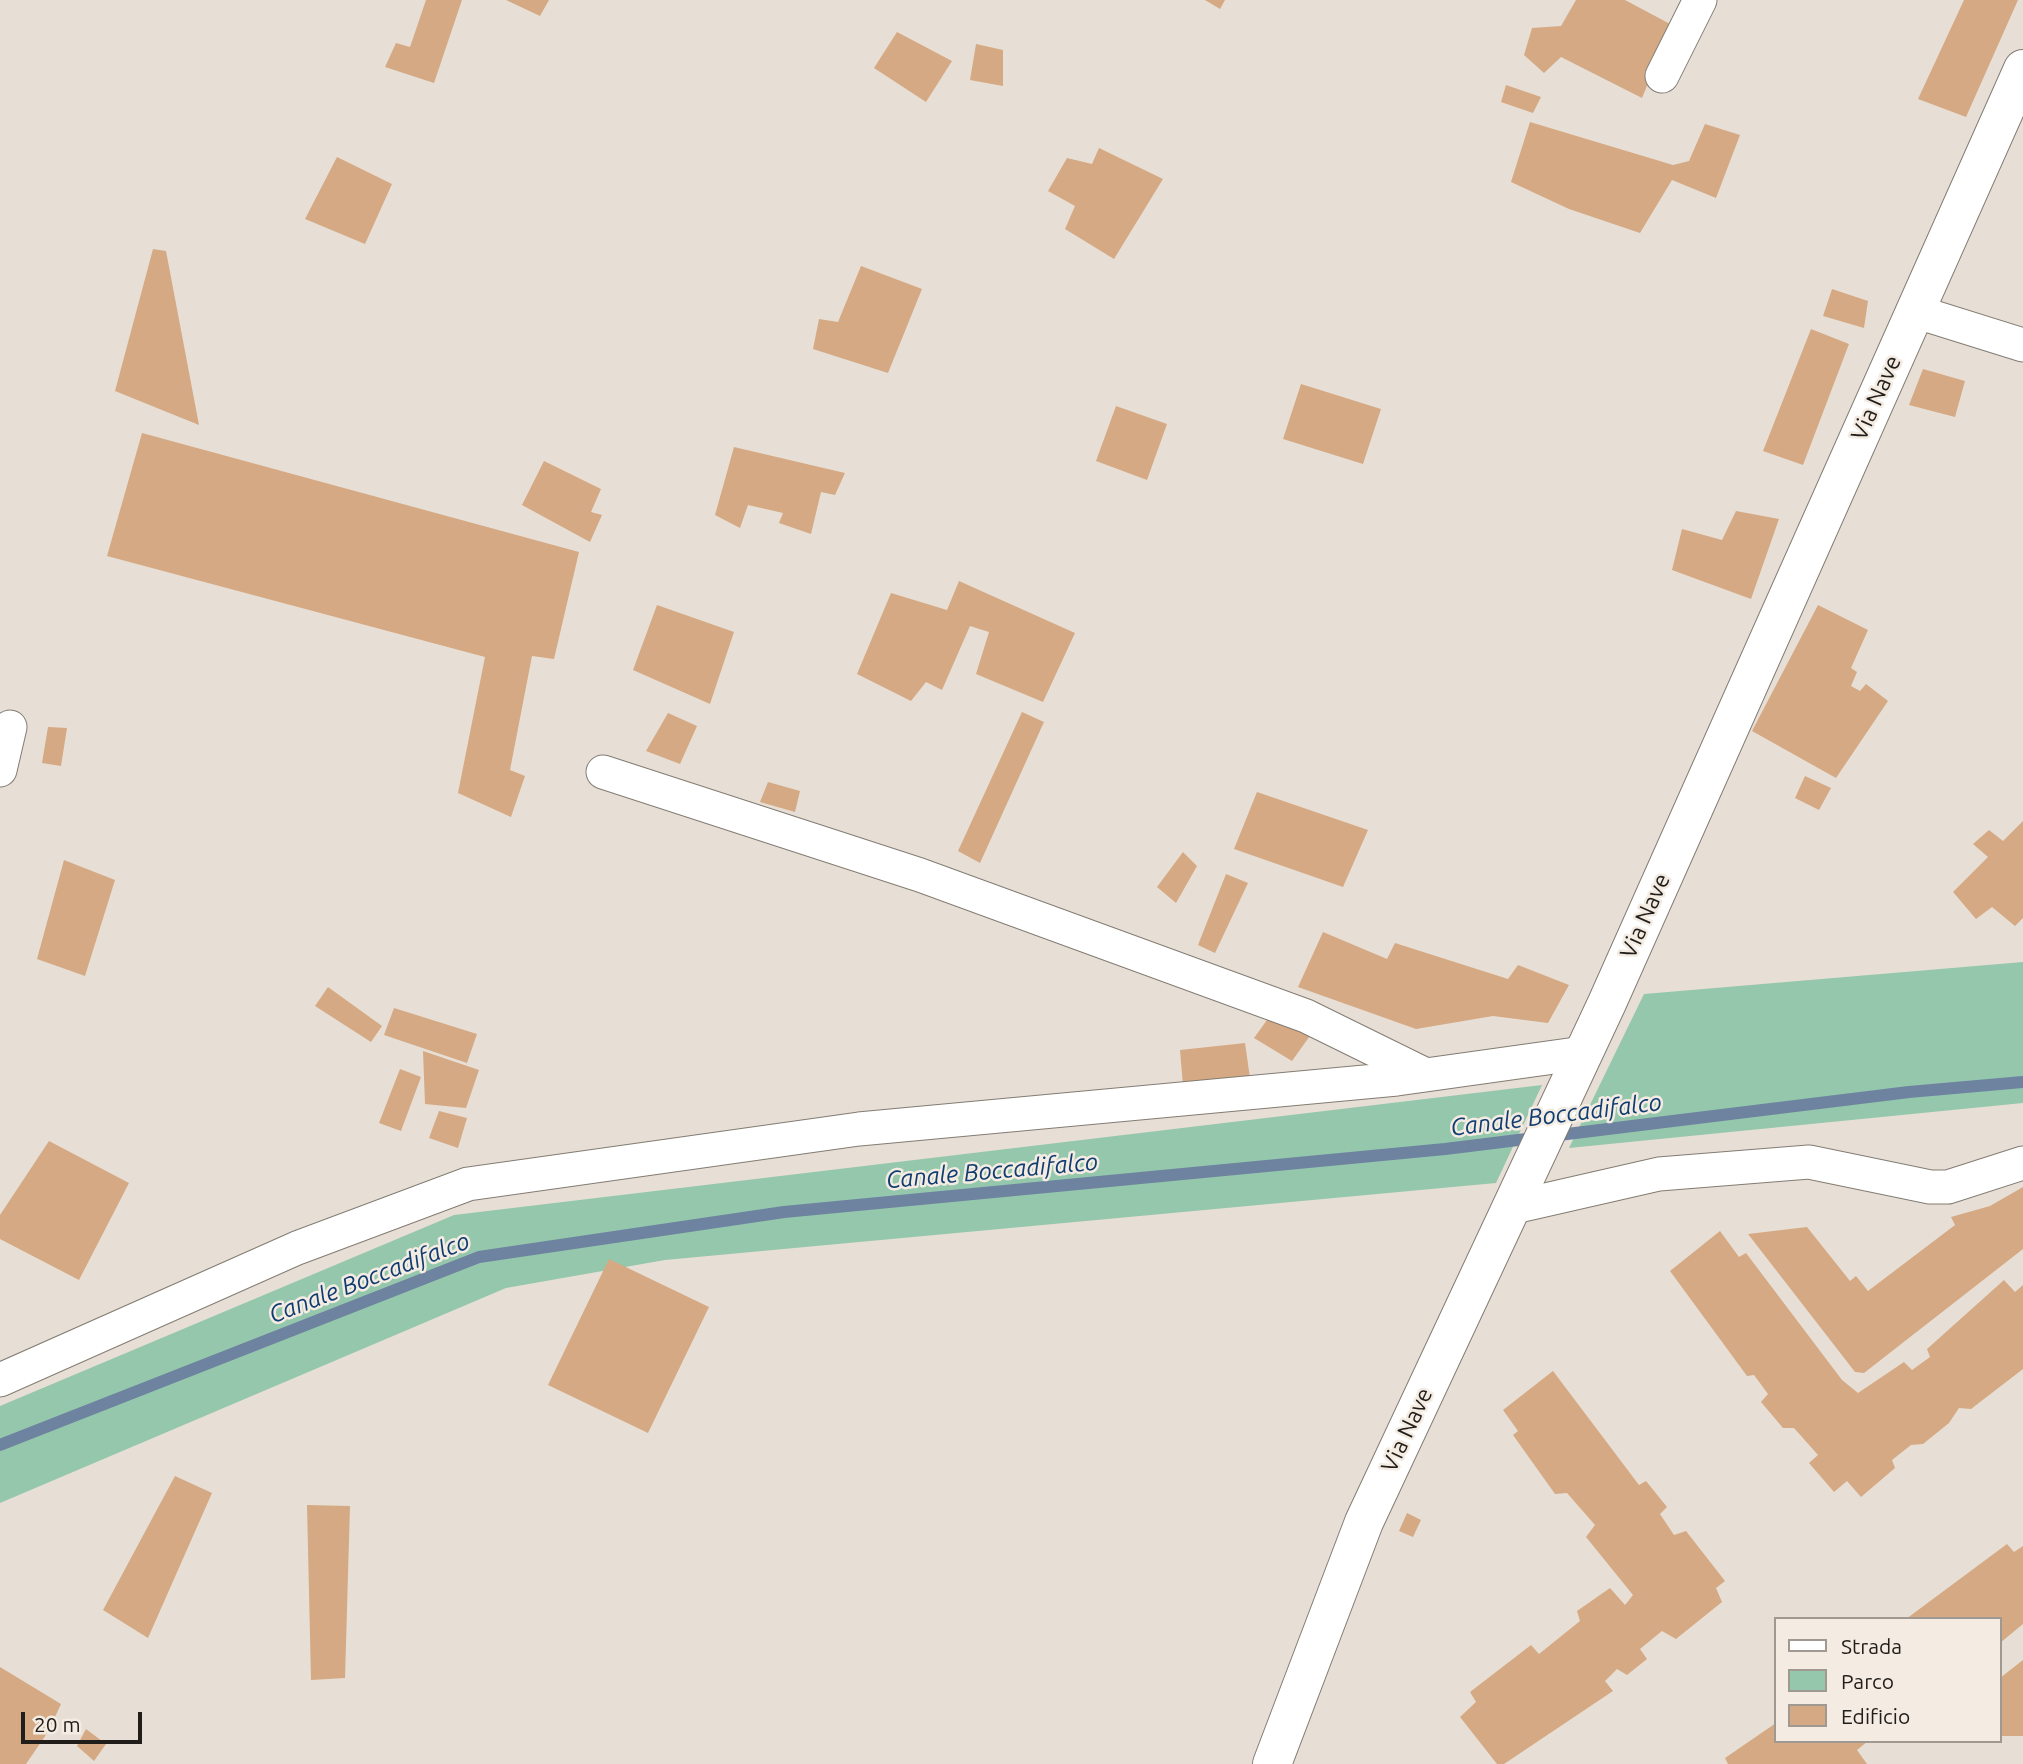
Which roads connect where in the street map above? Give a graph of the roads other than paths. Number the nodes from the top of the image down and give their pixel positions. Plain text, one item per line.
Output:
1 (1700, 0) edge
2 (2023, 69) edge
3 (1662, 76) dead end
4 (1914, 311) junction
5 (2023, 345) edge
6 (10, 727) dead end
7 (0, 770) edge
8 (603, 772) dead end
9 (1583, 1053) junction
10 (1426, 1075) junction
11 (2023, 1163) edge
12 (1516, 1197) junction
13 (0, 1381) edge
14 (1272, 1764) edge

1 - 3 street
2 - 4 street, Via Nave
4 - 5 street
4 - 9 street, Via Nave
6 - 7 street
8 - 10 street
9 - 10 street
9 - 12 street, Via Nave
10 - 13 street
11 - 12 street
12 - 14 street, Via Nave

